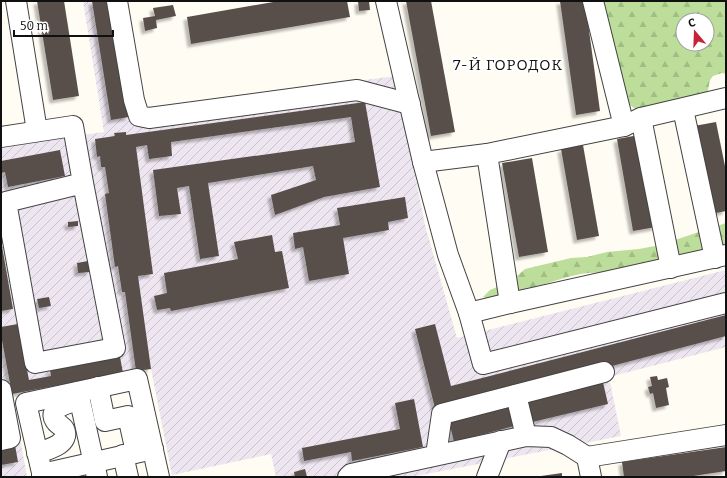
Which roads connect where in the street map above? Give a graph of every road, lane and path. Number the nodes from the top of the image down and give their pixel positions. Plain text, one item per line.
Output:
1 (16, 1) edge
2 (117, 1) edge
3 (386, 1) edge
4 (593, 1) edge
5 (726, 98) edge
6 (410, 104) junction
7 (683, 109) junction
8 (633, 122) junction
9 (37, 131) junction
10 (1, 137) edge
11 (486, 154) junction
12 (423, 162) junction
13 (83, 183) junction
14 (720, 256) edge
15 (671, 268) junction
16 (510, 303) junction
17 (726, 304) edge
18 (469, 313) junction
19 (604, 372) dead end
20 (98, 387) junction
21 (1, 390) edge
22 (516, 395) junction
23 (79, 396) junction
24 (726, 435) edge
25 (526, 436) junction
26 (1, 440) edge
27 (501, 441) junction
28 (137, 452) junction
29 (37, 453) junction
30 (436, 455) junction
31 (587, 457) junction
32 (96, 469) edge
33 (42, 475) edge
34 (128, 477) edge
35 (159, 477) edge
36 (348, 477) edge
37 (487, 477) edge
38 (591, 477) edge

1 - 9 street
2 - 6 street
3 - 6 street
4 - 8 street
5 - 7 street
6 - 12 street
7 - 8 street
7 - 14 street
8 - 11 street
8 - 15 street
9 - 10 street
9 - 13 street
11 - 12 street
11 - 16 street
12 - 18 street
13 - 13 street
14 - 15 street
15 - 16 street
16 - 18 street
17 - 18 street
19 - 22 street
20 - 23 street
20 - 28 street
20 - 28 street
21 - 26 street
22 - 25 street
22 - 30 street
23 - 29 street
23 - 29 street
23 - 32 street
24 - 31 street
25 - 27 street
25 - 31 street
27 - 30 street
27 - 37 street
28 - 32 street
28 - 34 street
28 - 35 street
29 - 33 street
30 - 36 street
31 - 38 street
32 - 33 street

